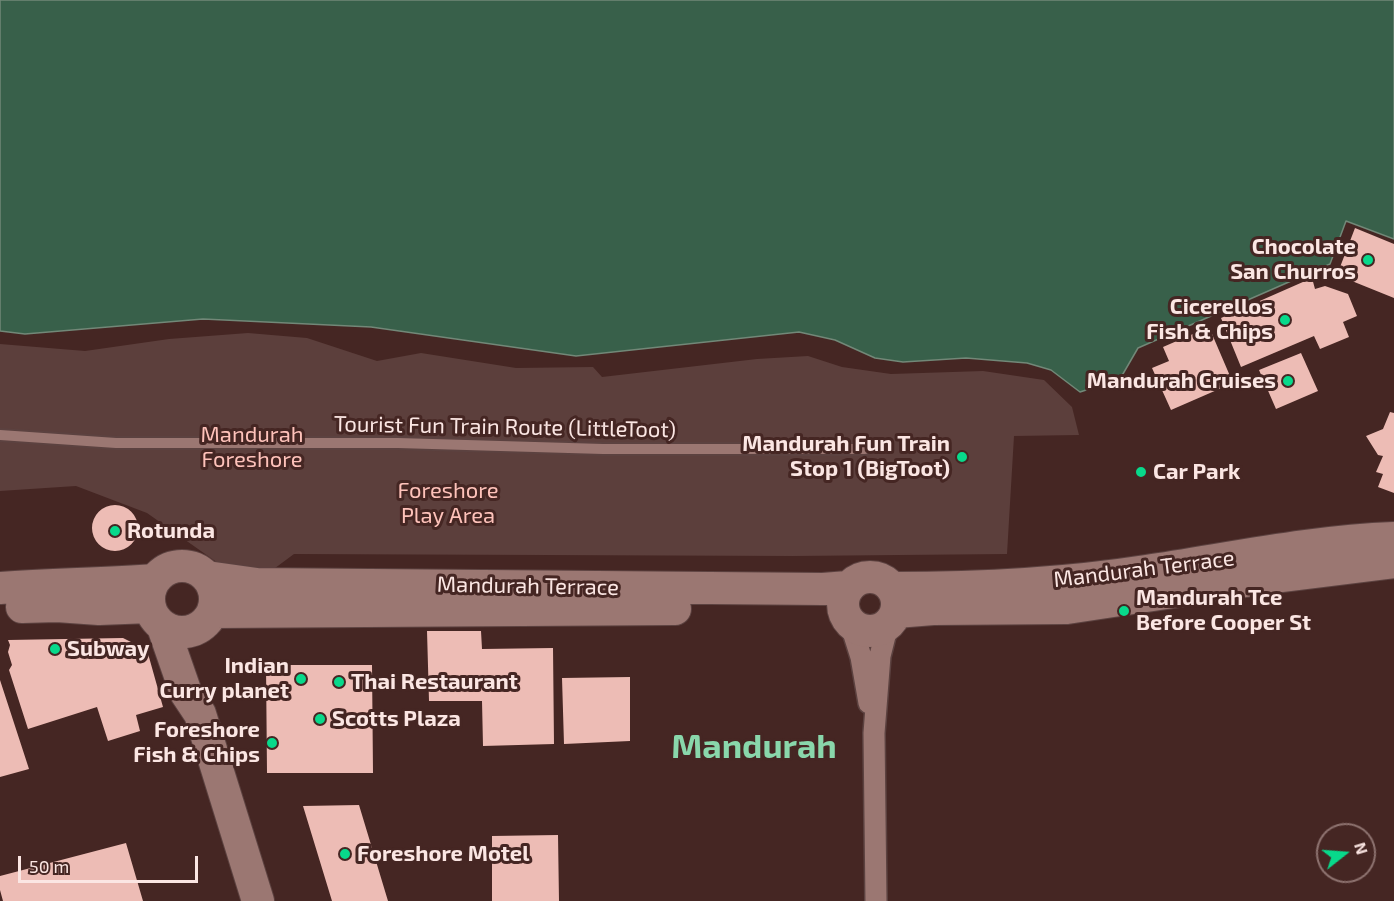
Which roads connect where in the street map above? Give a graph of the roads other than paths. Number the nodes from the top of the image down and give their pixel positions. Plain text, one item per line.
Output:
1 (0, 435) edge
2 (865, 449) dead end
3 (1394, 538) edge
4 (1394, 562) edge
5 (207, 577) junction
6 (0, 588) edge
7 (156, 604) junction
8 (847, 606) junction
9 (0, 608) edge
10 (892, 608) junction
11 (207, 620) junction
12 (200, 714) junction
13 (874, 733) junction
14 (258, 901) edge
15 (876, 901) edge

1 - 2 lane, Tourist Fun Train Route (LittleToot)
3 - 10 street, Mandurah Terrace
4 - 10 street, Mandurah Terrace
5 - 7 street
5 - 8 street, Mandurah Terrace
5 - 11 street
6 - 7 street
7 - 9 street
7 - 11 street
7 - 12 street
8 - 10 street
8 - 10 street
8 - 11 street, Mandurah Terrace
8 - 13 street
10 - 13 street
11 - 12 street
12 - 14 street
13 - 15 street

